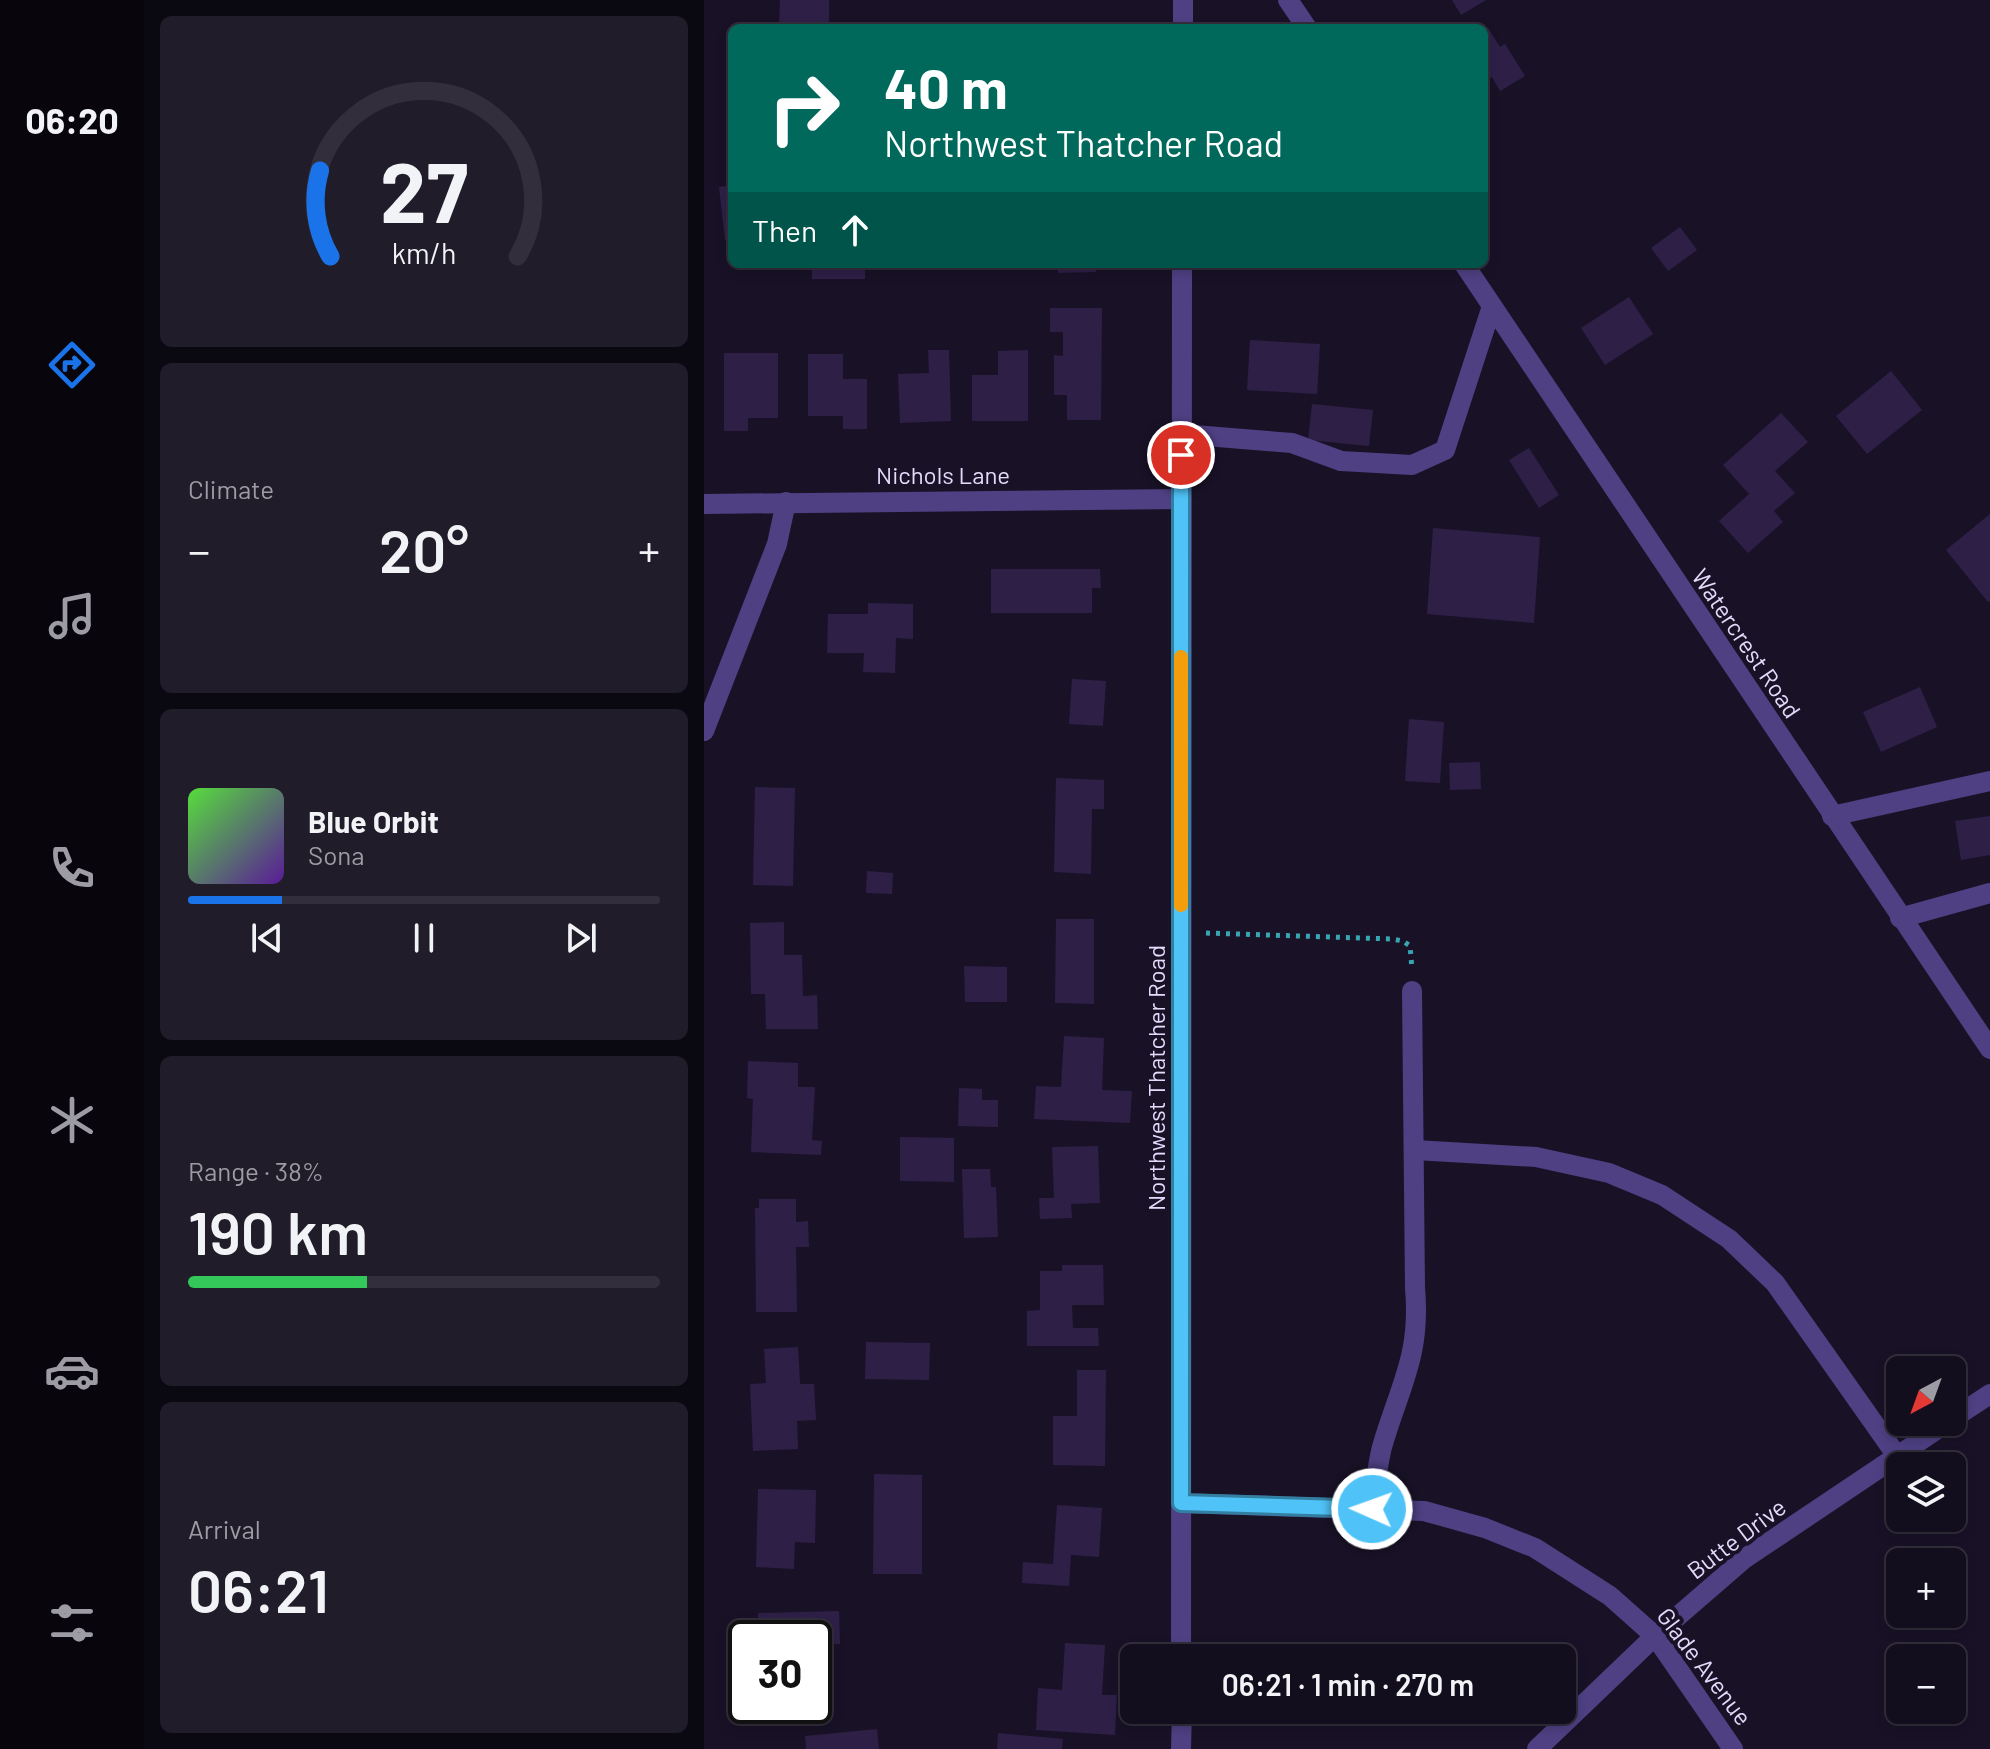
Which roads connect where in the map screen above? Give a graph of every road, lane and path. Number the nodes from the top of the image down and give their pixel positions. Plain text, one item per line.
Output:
1 (1183, 0) edge
2 (1288, 0) edge
3 (1183, 24) edge
4 (1304, 24) edge
5 (1182, 268) edge
6 (1467, 268) edge
7 (1492, 306) junction
8 (1181, 434) junction
9 (1181, 499) junction
10 (786, 502) junction
11 (704, 504) edge
12 (704, 731) edge
13 (1990, 781) edge
14 (1832, 816) junction
15 (1990, 893) edge
16 (1900, 918) junction
17 (1181, 932) junction
18 (1412, 991) joint
19 (1990, 1049) edge
20 (1415, 1150) junction
21 (1990, 1394) edge
22 (1966, 1410) edge
23 (1927, 1436) edge
24 (1894, 1452) edge
25 (1903, 1452) edge
26 (1886, 1463) edge
27 (1181, 1503) junction
28 (1372, 1509) junction
29 (1655, 1636) junction
30 (1181, 1644) edge
31 (1182, 1724) edge
32 (1181, 1749) edge
33 (1537, 1749) edge
34 (1733, 1749) edge

1 - 3 street
2 - 4 street
5 - 8 street, Northwest Thatcher Road
6 - 7 street, Watercrest Road
7 - 8 street
7 - 14 street, Watercrest Road
8 - 9 street, Northwest Thatcher Road
9 - 10 street, Nichols Lane
9 - 17 street, Northwest Thatcher Road
10 - 11 street, Nichols Lane
10 - 12 street
13 - 14 street
14 - 16 street, Watercrest Road
15 - 16 street
16 - 19 street, Watercrest Road
17 - 18 path
17 - 27 street, Northwest Thatcher Road
18 - 20 street
20 - 24 street
20 - 28 street
21 - 22 street, Butte Drive
23 - 25 street, Butte Drive
26 - 29 street, Butte Drive
27 - 28 street, Glade Avenue
27 - 30 street, Northwest Thatcher Road
28 - 29 street, Glade Avenue
29 - 33 street, Butte Drive
29 - 34 street, Glade Avenue
31 - 32 street

